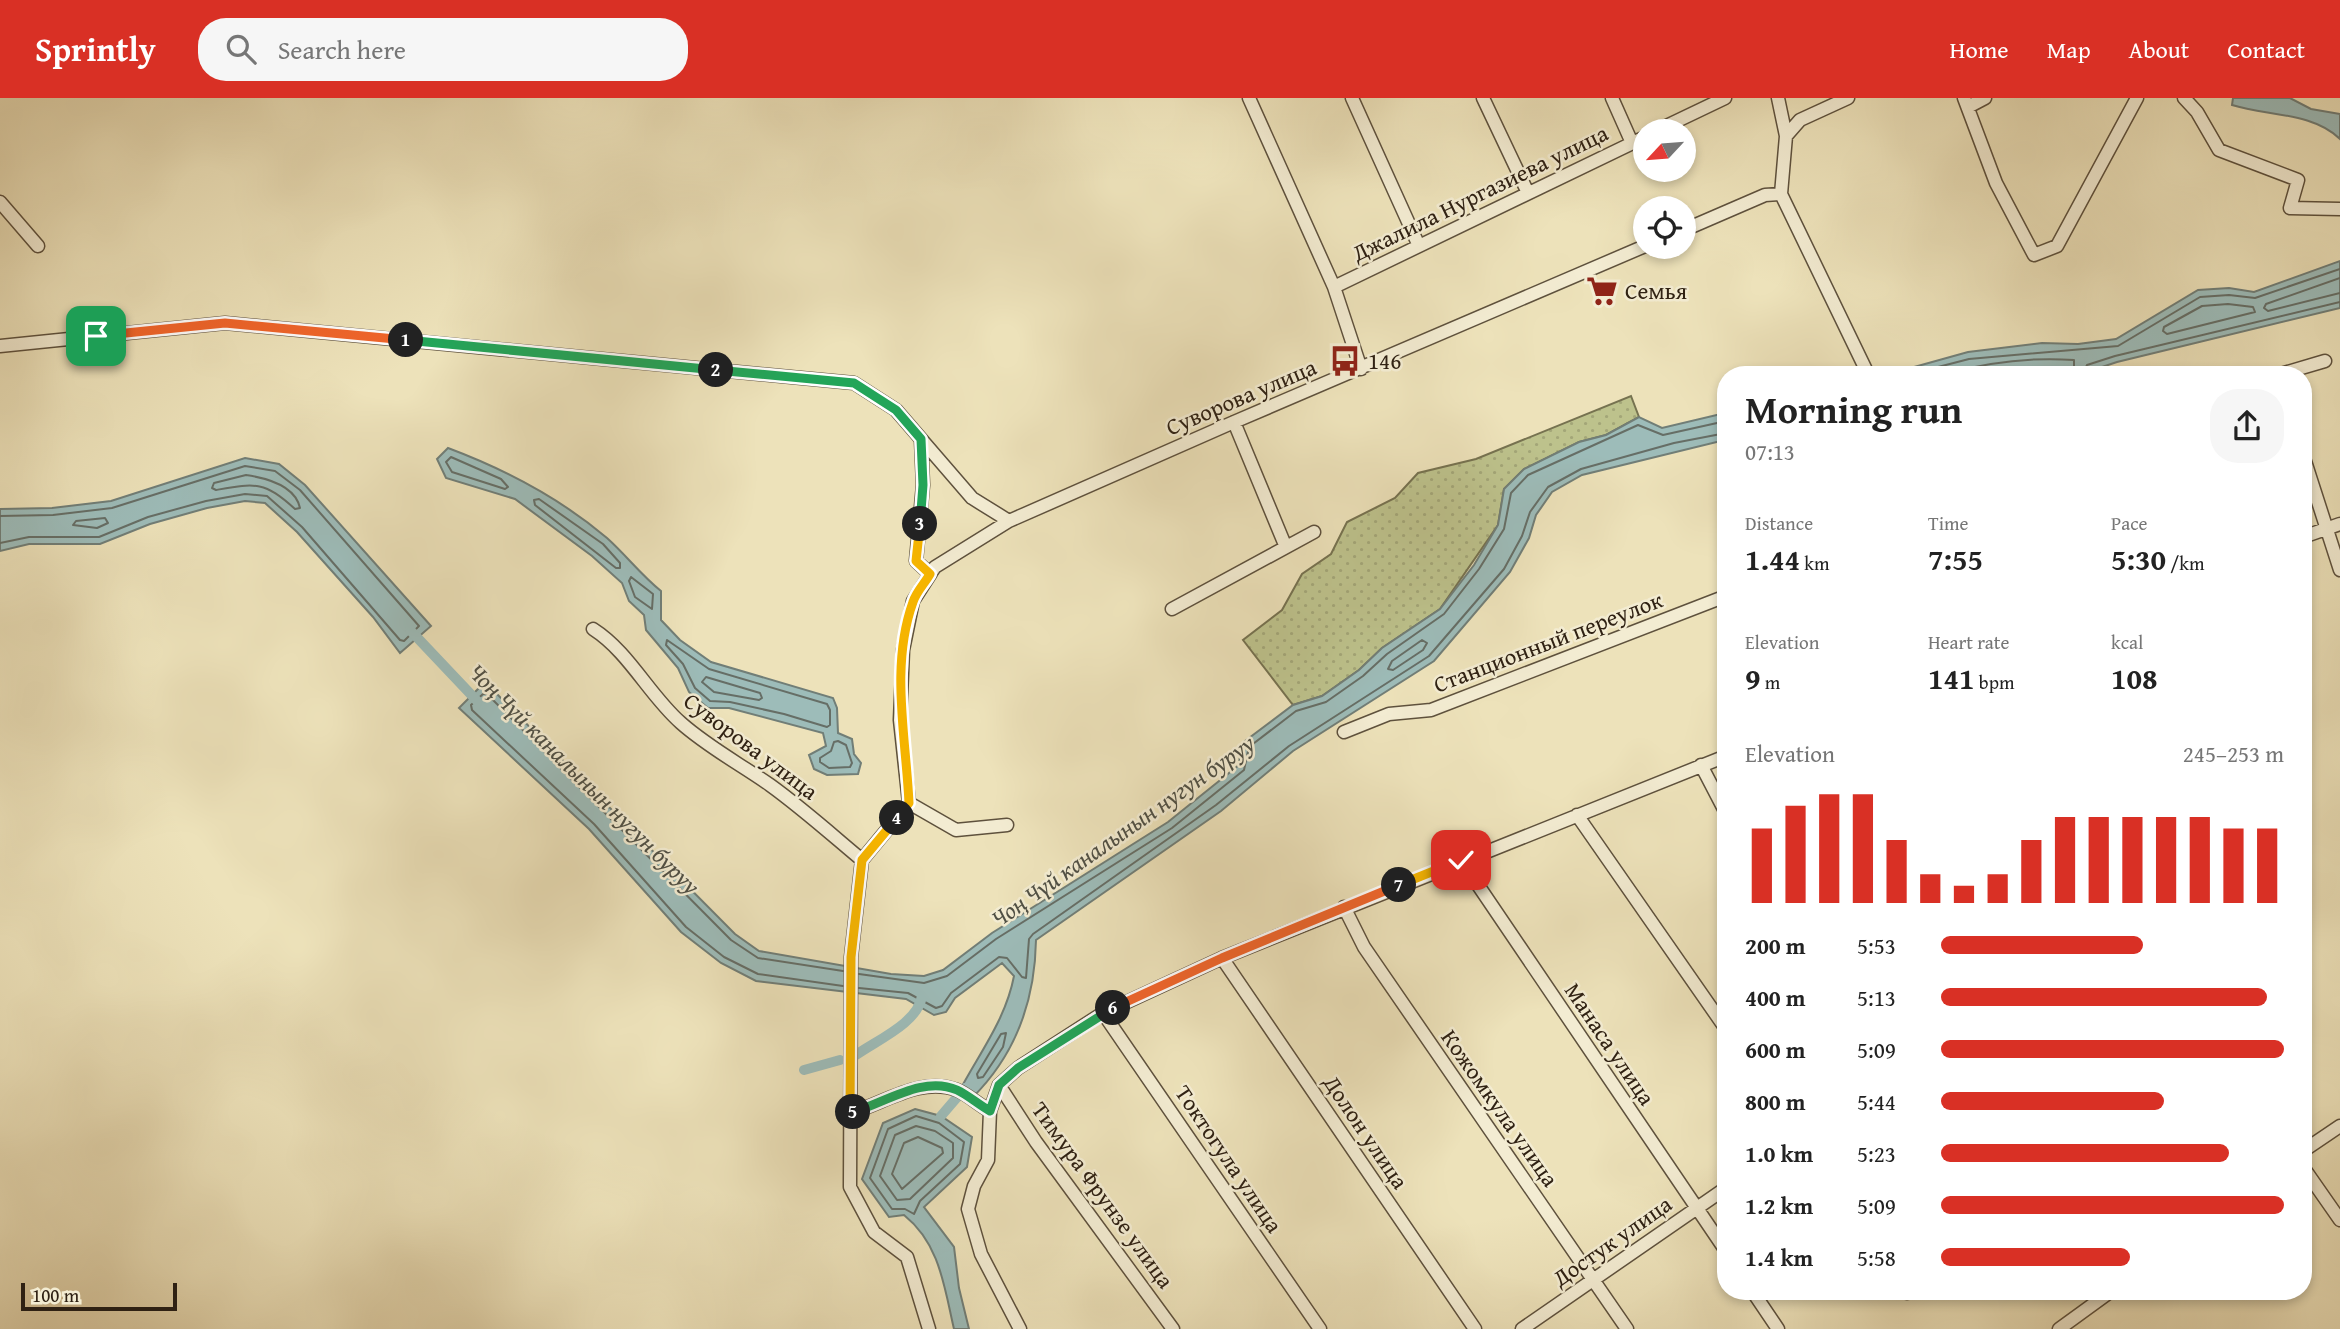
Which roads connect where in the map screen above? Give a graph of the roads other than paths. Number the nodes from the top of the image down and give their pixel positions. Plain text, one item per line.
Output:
1 (1249, 98) edge
2 (1352, 98) edge
3 (1483, 98) edge
4 (1612, 98) edge
5 (1725, 98) edge
6 (1778, 98) edge
7 (1848, 98) edge
8 (1985, 98) edge
9 (2137, 98) edge
10 (2184, 98) edge
11 (1966, 103) edge
12 (1681, 119) edge
13 (1786, 136) junction
14 (1632, 143) joint
15 (1528, 193) junction
16 (1781, 194) junction
17 (0, 202) edge
18 (2340, 208) edge
19 (1696, 225) edge
20 (38, 246) dead end
21 (1419, 246) junction
22 (1633, 251) edge
23 (1334, 287) junction
24 (0, 346) edge
25 (2325, 361) dead end
26 (1864, 366) edge
27 (2308, 366) edge
28 (1361, 369) junction
29 (1234, 422) junction
30 (921, 439) junction
31 (2312, 483) edge
32 (1009, 521) junction
33 (2340, 524) edge
34 (2327, 530) junction
35 (1314, 532) dead end
36 (2312, 534) edge
37 (1285, 545) junction
38 (2340, 570) edge
39 (930, 574) junction
40 (1717, 599) edge
41 (1172, 609) dead end
42 (593, 629) dead end
43 (1345, 732) dead end
44 (1717, 759) edge
45 (1701, 765) junction
46 (1717, 796) edge
47 (909, 803) junction
48 (1577, 815) junction
49 (1007, 825) dead end
50 (862, 860) junction
51 (1461, 860) junction
52 (1344, 907) junction
53 (1222, 958) junction
54 (1103, 1013) junction
55 (1717, 1016) edge
56 (999, 1085) junction
57 (990, 1111) junction
58 (850, 1113) junction
59 (2340, 1126) edge
60 (2312, 1145) edge
61 (2312, 1180) edge
62 (1717, 1194) edge
63 (1696, 1208) junction
64 (2340, 1220) edge
65 (1717, 1238) edge
66 (1593, 1280) junction
67 (1758, 1300) edge
68 (2099, 1300) edge
69 (929, 1329) edge
70 (1020, 1329) edge
71 (1173, 1329) edge
72 (1320, 1329) edge
73 (1475, 1329) edge
74 (1522, 1329) edge
75 (1627, 1329) edge
76 (1778, 1329) edge
77 (2059, 1329) edge

1 - 23 street
2 - 21 street
3 - 15 street
4 - 14 street
5 - 12 street
6 - 13 street
7 - 13 street
8 - 11 street
9 - 11 street
10 - 18 street
13 - 16 street
14 - 15 street, Джалила Нургазиева улица
15 - 21 street, Джалила Нургазиева улица
16 - 19 street
16 - 26 street
17 - 20 street
21 - 23 street, Джалила Нургазиева улица
22 - 28 street, Суворова улица
23 - 28 street
24 - 30 street
25 - 27 street
28 - 29 street, Суворова улица
29 - 32 street, Суворова улица
29 - 37 street
30 - 32 street
30 - 39 street
31 - 34 street
32 - 39 street, Суворова улица
33 - 34 street
34 - 36 street
34 - 38 street
35 - 37 street
37 - 41 street
39 - 47 street, Суворова улица
40 - 43 street, Станционный переулок
42 - 50 street, Суворова улица
44 - 45 street
45 - 46 street
45 - 48 street
47 - 49 street
47 - 50 street
48 - 51 street
48 - 55 street
50 - 58 street
51 - 52 street
51 - 63 street, Манаса улица
52 - 53 street
52 - 66 street, Кожомкула улица
53 - 54 street
53 - 73 street, Долон улица
54 - 56 street
54 - 72 street, Токтогула улица
56 - 57 street
56 - 71 street, Тимура Фрунзе улица
57 - 58 street
57 - 70 street
58 - 69 street
59 - 60 street
61 - 64 street
62 - 63 street, Достук улица
63 - 65 street, Манаса улица
63 - 66 street, Достук улица
66 - 74 street, Достук улица
66 - 75 street, Кожомкула улица
67 - 76 street
68 - 77 street

